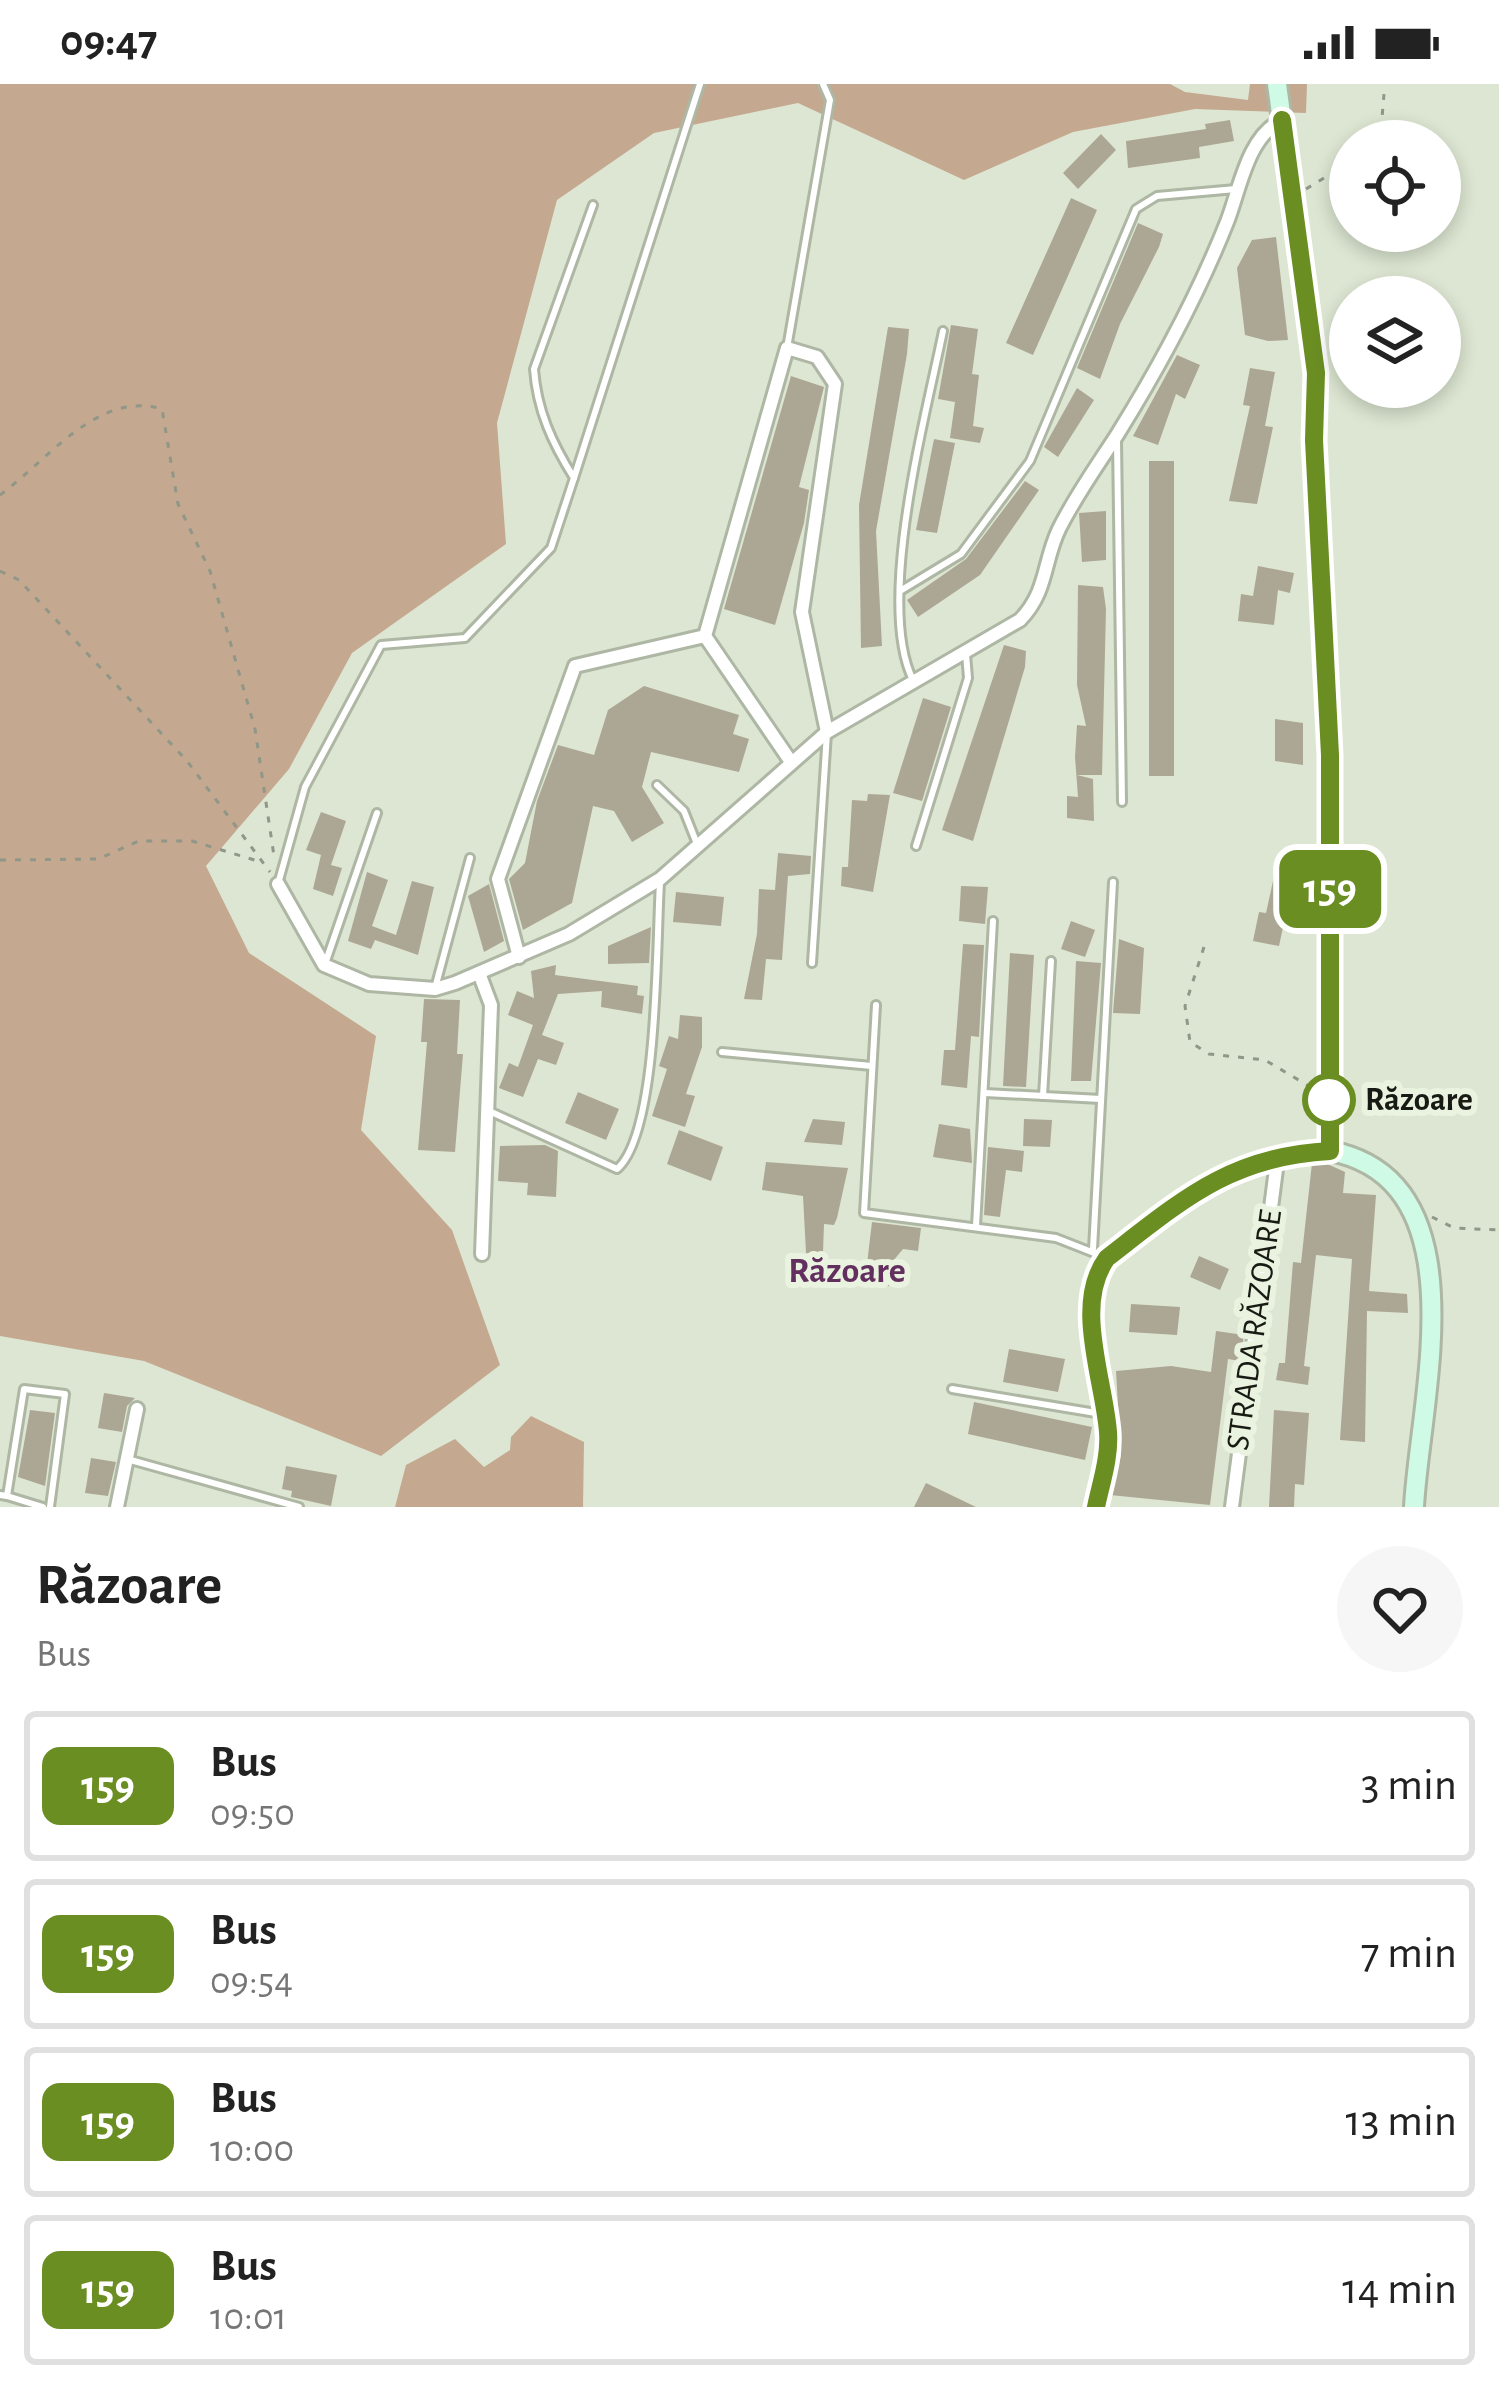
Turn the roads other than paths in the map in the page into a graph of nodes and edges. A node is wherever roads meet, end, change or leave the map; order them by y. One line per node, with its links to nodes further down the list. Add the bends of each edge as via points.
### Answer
1 (700, 84): 10 (lane)
2 (824, 84): 8 (lane, via 830,100)
3 (1277, 84): 4 (street)
4 (1282, 120): 5 (street, via 1258,142); 40 (street, via 1316,373 1330,755)
5 (1240, 188): 9 (street, via 1214,254); 11 (lane, via 1157,196 1136,209 1030,461 961,554)
6 (593, 205): 10 (lane, via 534,369 553,445)
7 (943, 332): 11 (lane, via 908,506)
8 (787, 348): 12 (street); 15 (street, via 817,357 835,385 802,612)
9 (1117, 435): 13 (street, via 1056,536 1032,607); 18 (lane)
10 (574, 478): 25 (lane, via 551,548 465,638 381,645 305,787)
11 (900, 591): 14 (lane)
12 (705, 636): 16 (street); 27 (street, via 575,666 498,879)
13 (966, 649): 14 (street); 21 (lane, via 968,678)
14 (913, 680): 15 (street)
15 (827, 733): 16 (street); 29 (lane)
16 (791, 762): 20 (street)
17 (657, 785): 20 (lane, via 684,811)
18 (1122, 802)
19 (377, 812): 30 (lane)
20 (697, 844): 23 (street)
21 (916, 846)
22 (470, 858): 32 (lane)
23 (660, 880): 27 (street); 39 (lane, via 645,1114 631,1156 617,1169)
24 (1113, 882): 38 (lane)
25 (278, 884): 30 (street)
26 (993, 921): 36 (lane)
27 (519, 957): 31 (street)
28 (1051, 961): 37 (lane)
29 (812, 963)
30 (324, 965): 32 (street, via 369,985)
31 (478, 973): 32 (street); 39 (street, via 491,1005)
32 (434, 989)
33 (876, 1005): 35 (lane)
34 (722, 1052): 35 (lane)
35 (872, 1066): 42 (lane, via 864,1213)
36 (983, 1093): 37 (lane); 42 (lane)
37 (1043, 1096): 38 (lane)
38 (1101, 1099): 43 (lane)
39 (488, 1112): 44 (street)
40 (1330, 1151): 41 (street, STRADA RĂZOARE); 56 (street, STRADA RĂZOARE, via 1379,1172 1408,1204 1428,1256 1433,1290)
41 (1278, 1154): 45 (street, STRADA RĂZOARE, via 1217,1177); 55 (street, STRADA RĂZOARE)
42 (976, 1226): 43 (lane)
43 (1093, 1249): 45 (lane)
44 (482, 1254)
45 (1107, 1258): 48 (street, via 1091,1299)
46 (952, 1389): 48 (lane)
47 (137, 1409): 49 (street)
48 (1106, 1414): 54 (street)
49 (127, 1459): 52 (street); 53 (lane)
50 (3, 1495): 51 (lane); 51 (lane, via 24,1388 65,1394)
51 (46, 1507)
52 (118, 1507)
53 (299, 1507)
54 (1096, 1507)
55 (1232, 1507)
56 (1414, 1507)

